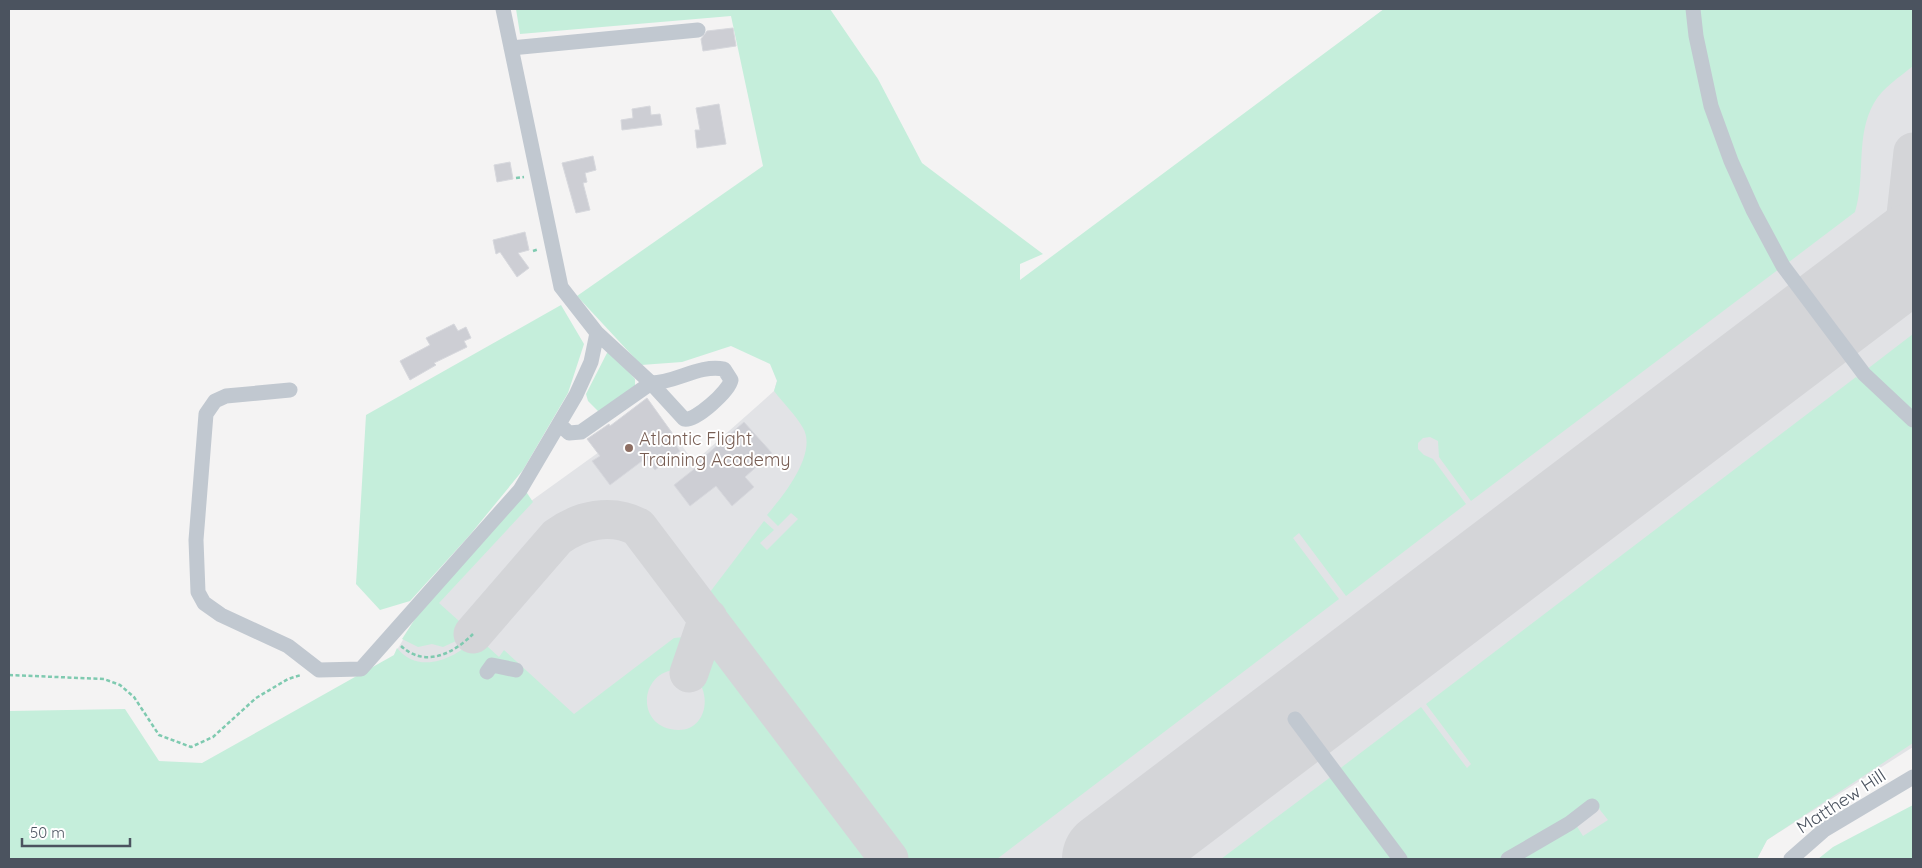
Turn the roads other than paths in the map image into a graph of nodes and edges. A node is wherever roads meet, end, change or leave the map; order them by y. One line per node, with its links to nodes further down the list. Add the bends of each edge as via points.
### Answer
1 (503, 9): 4 (street)
2 (1693, 9): 8 (street, via 1712,106 1730,161 1757,218 1783,266 1864,374)
3 (698, 30): 4 (street)
4 (511, 48): 5 (street, via 561,287)
5 (597, 333): 6 (street); 9 (street, via 591,362)
6 (651, 383): 6 (street, via 688,420 728,388 731,380 724,369 717,367 663,383); 9 (street, via 581,432 569,433)
7 (290, 390): 9 (street, via 226,396 215,402 206,414 196,540 198,592 204,603 221,615 288,646 319,670 360,669 520,490)
8 (1913, 420)
9 (559, 424)
10 (515, 671): 11 (street, via 492,665)
11 (487, 672)
12 (1295, 719): 15 (street)
13 (1913, 777): 17 (street, Matthew Hill, via 1824,830)
14 (1592, 806): 16 (street, via 1570,823)
15 (1400, 859)
16 (1508, 859)
17 (1791, 859)

